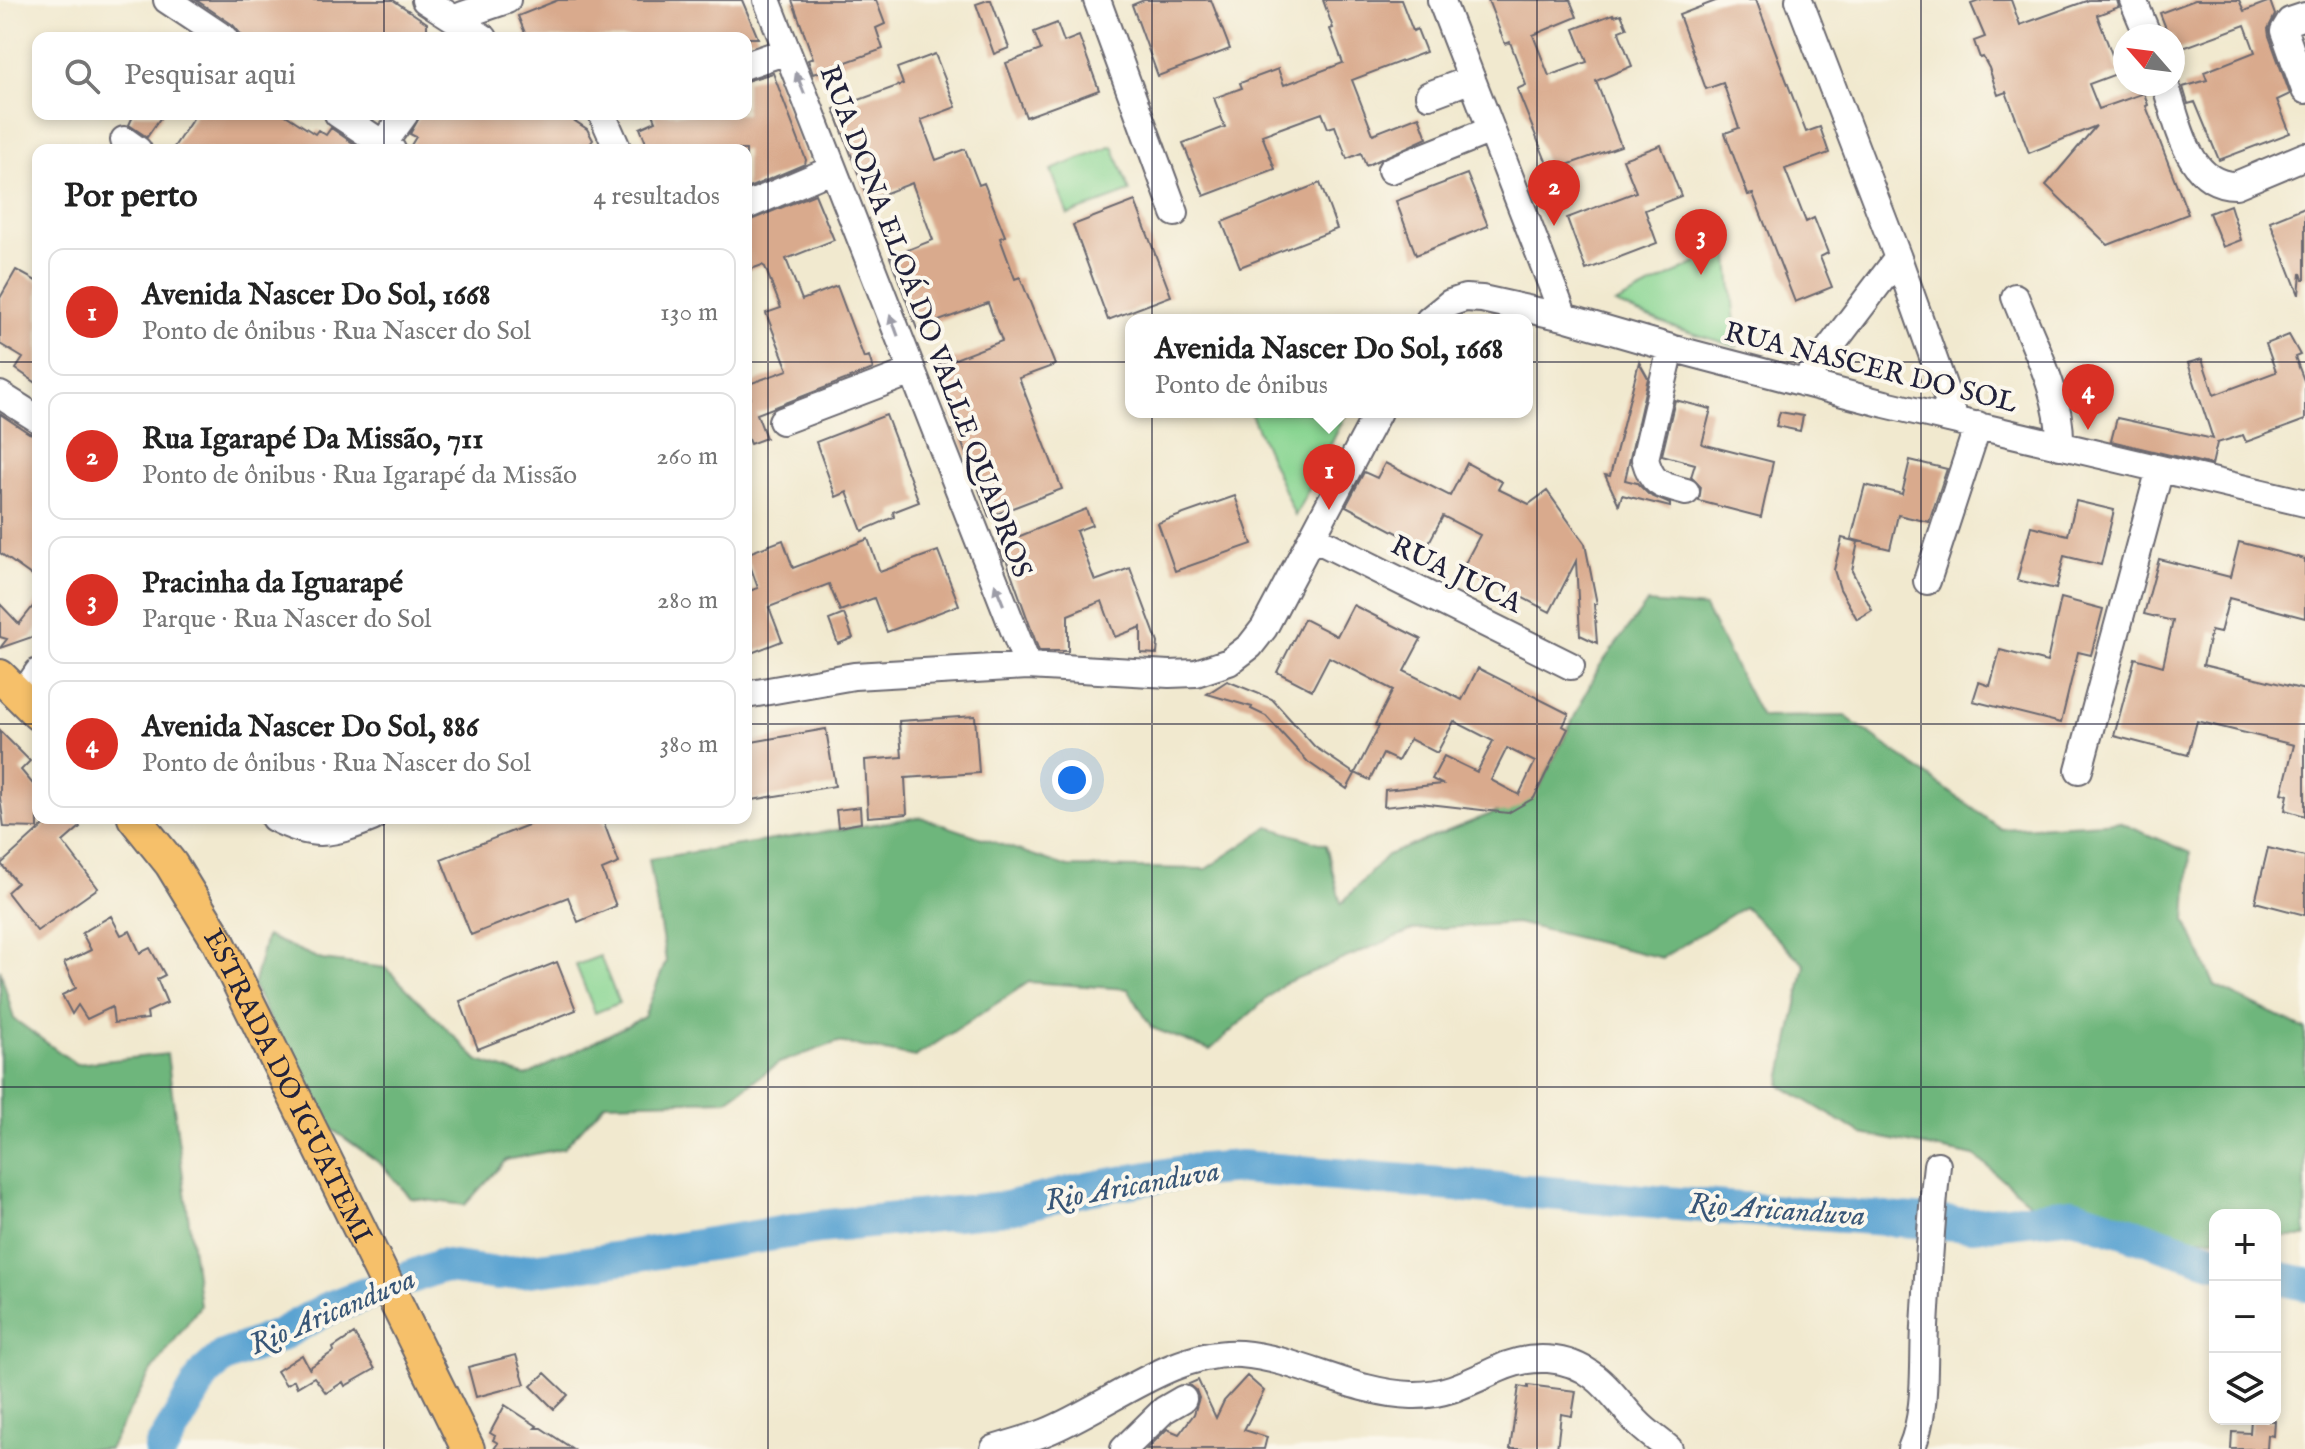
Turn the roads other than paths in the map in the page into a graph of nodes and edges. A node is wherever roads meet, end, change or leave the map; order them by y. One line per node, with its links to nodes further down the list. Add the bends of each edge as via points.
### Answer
1 (167, 0): 12 (street)
2 (425, 0): 10 (street)
3 (507, 0): 10 (street)
4 (767, 0): 13 (street, RUA DONA ELOÁ DO VALLE QUADROS)
5 (1097, 0): 30 (street)
6 (1441, 0): 15 (street)
7 (1799, 0): 31 (street)
8 (2133, 0): 11 (street)
9 (2305, 16): 16 (street, via 2290,21 2284,31)
10 (466, 24)
11 (2143, 24)
12 (215, 32)
13 (787, 51): 14 (street); 27 (street, RUA DONA ELOÁ DO VALLE QUADROS, one-way to 13)
14 (752, 63)
15 (1472, 79): 17 (street); 22 (street)
16 (2305, 90)
17 (1429, 95)
18 (2169, 96): 26 (street, via 2193,160 2211,181 2236,185)
19 (346, 120): 23 (street)
20 (401, 120): 24 (street)
21 (606, 120): 25 (street)
22 (1491, 130): 28 (street); 34 (street)
23 (379, 144)
24 (387, 144)
25 (616, 144)
26 (2305, 156)
27 (833, 169): 29 (street); 36 (street, RUA DONA ELOÁ DO VALLE QUADROS, one-way to 27)
28 (1391, 170)
29 (752, 203)
30 (1175, 213)
31 (1898, 258): 37 (street); 42 (street)
32 (2015, 297): 43 (street, via 2056,404)
33 (1435, 314): 34 (street, RUA NASCER DO SOL, via 1465,298)
34 (1564, 317): 35 (street, RUA NASCER DO SOL)
35 (1671, 348): 37 (street, RUA NASCER DO SOL); 45 (street, via 1645,459 1650,476)
36 (911, 372): 41 (street); 49 (street, RUA DONA ELOÁ DO VALLE QUADROS, one-way to 36)
37 (1803, 383): 42 (street, RUA NASCER DO SOL)
38 (0, 395): 39 (street)
39 (32, 415)
40 (1375, 418): 47 (street)
41 (782, 421)
42 (1967, 422): 43 (street, RUA NASCER DO SOL); 48 (street)
43 (2060, 446): 44 (street, RUA NASCER DO SOL)
44 (2160, 469): 46 (street, RUA NASCER DO SOL); 52 (street)
45 (1686, 492)
46 (2305, 503)
47 (1314, 538): 49 (street, via 1264,628 1229,662 1196,673 1169,674); 50 (street, RUA JUCA)
48 (1927, 581)
49 (1028, 666): 51 (street, via 854,676)
50 (1571, 666)
51 (752, 694)
52 (2079, 770)
53 (139, 824): 59 (main road, ESTRADA DO IGUATEMI, via 171,864 218,941)
54 (285, 824): 55 (street, via 315,834)
55 (357, 824)
56 (1937, 1165): 63 (street, via 1921,1406)
57 (1183, 1399): 61 (street)
58 (1050, 1440): 60 (street); 62 (street, via 1161,1374 1216,1354 1271,1358 1350,1384 1415,1395 1458,1388 1507,1365 1544,1358 1569,1362 1596,1377)
59 (468, 1449)
60 (994, 1449)
61 (1124, 1449)
62 (1669, 1449)
63 (1911, 1449)

